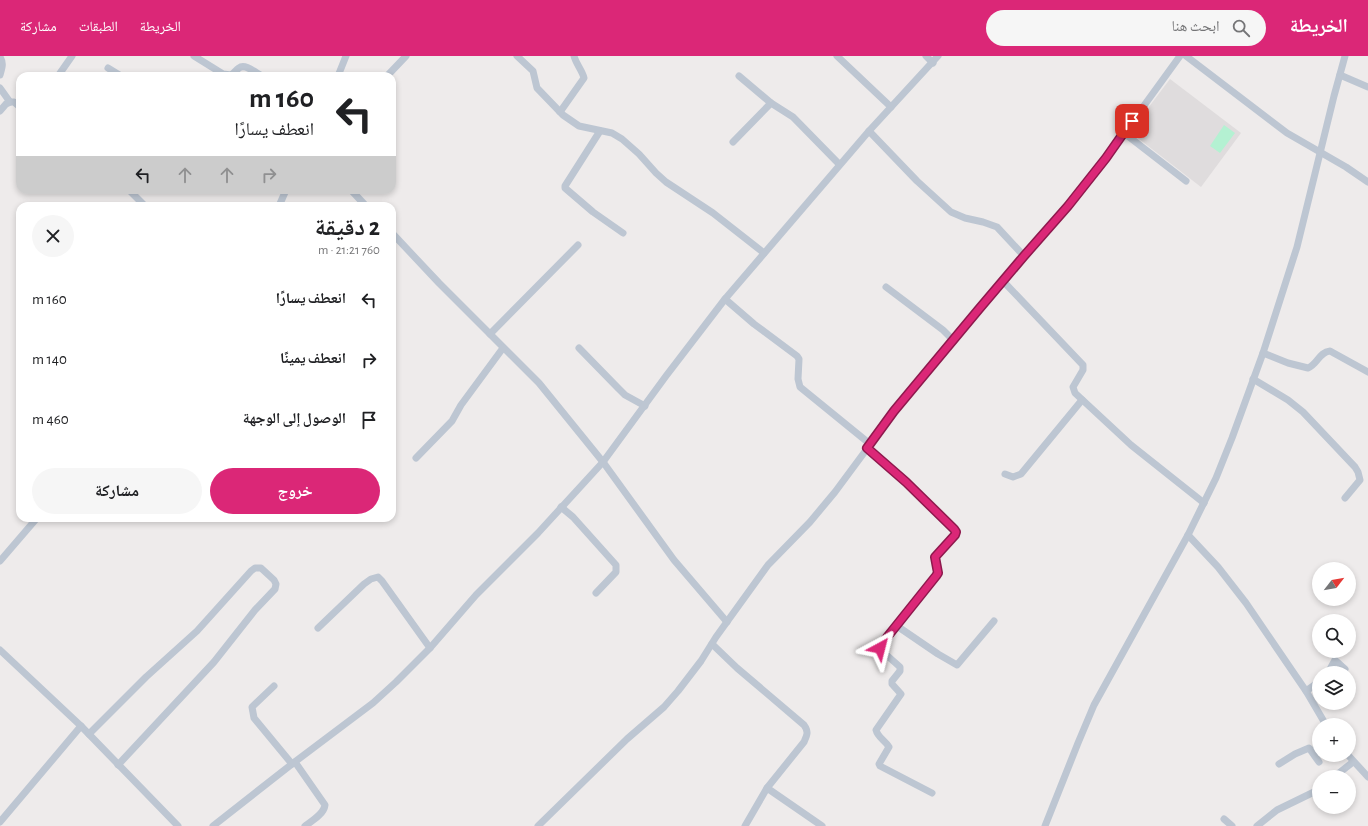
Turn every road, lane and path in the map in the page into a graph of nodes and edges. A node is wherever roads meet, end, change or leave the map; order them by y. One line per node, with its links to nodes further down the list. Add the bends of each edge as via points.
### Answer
1 (72, 56): 16 (street)
2 (194, 56): 18 (street)
3 (346, 56): 21 (street)
4 (406, 56): 22 (street)
5 (518, 56): 33 (street, via 532,68 537,88)
6 (574, 56): 33 (street, via 584,78)
7 (837, 56): 31 (street)
8 (926, 56): 14 (street)
9 (938, 56): 14 (street)
10 (1180, 56): 36 (street)
11 (1186, 56): 38 (street, via 1287,133)
12 (1345, 56): 24 (street)
13 (0, 57): 23 (street, via 3,67)
14 (932, 63): 31 (street)
15 (108, 68): 17 (street)
16 (61, 72)
17 (114, 72)
18 (220, 72)
19 (235, 72): 20 (street, via 242,66)
20 (255, 72)
21 (340, 72)
22 (391, 72)
23 (0, 75)
24 (1340, 75): 26 (street); 38 (street)
25 (739, 76): 29 (street)
26 (1368, 87)
27 (0, 88): 28 (street)
28 (10, 102): 30 (street); 32 (street)
29 (771, 103): 37 (street); 39 (street, via 793,117)
30 (16, 104)
31 (891, 107): 35 (street)
32 (0, 111)
33 (560, 112): 34 (street, via 579,126)
34 (600, 131): 46 (street, via 565,188); 49 (street, via 612,133 622,139 666,182 714,213)
35 (869, 131): 39 (street); 50 (street, via 951,212 997,227)
36 (1124, 133): 40 (street); 50 (street, via 1068,206)
37 (733, 142)
38 (1322, 152): 41 (street); 58 (street, via 1297,248)
39 (839, 164): 49 (street)
40 (1186, 181)
41 (1368, 182)
42 (133, 194): 44 (street)
43 (355, 194): 45 (street)
44 (141, 202)
45 (362, 202)
46 (623, 233)
47 (396, 237): 54 (street)
48 (578, 245): 54 (street)
49 (764, 253): 53 (street)
50 (1024, 256): 51 (street)
51 (1003, 281): 55 (street); 61 (street, via 1080,360 1083,370 1073,390)
52 (886, 287): 55 (street)
53 (725, 299): 62 (street); 63 (street, via 797,356 800,387)
54 (490, 334): 56 (street)
55 (954, 341): 63 (street, via 894,411)
56 (503, 348): 64 (street, via 461,404 452,422); 65 (street, via 539,383)
57 (579, 348): 62 (street, via 617,388)
58 (1263, 353): 59 (street, via 1308,368 1321,354 1330,351); 60 (street)
59 (1368, 372)
60 (1253, 379): 67 (street, via 1303,412 1355,467 1360,480); 68 (street, via 1227,451)
61 (1082, 400): 66 (street, via 1022,474 1013,477); 68 (street, via 1131,445)
62 (645, 406): 65 (street)
63 (868, 446): 75 (street, via 810,522 768,565); 76 (street, via 955,531 955,535 935,557 938,573)
64 (416, 458)
65 (603, 462): 69 (street); 75 (street, via 674,560)
66 (1005, 474)
67 (1345, 498)
68 (1204, 503): 71 (street)
69 (561, 507): 73 (street, via 616,565 616,572); 79 (street, via 476,595)
70 (34, 522): 72 (street)
71 (1188, 535): 85 (street, via 1218,567 1246,603); 107 (street, via 1094,706)
72 (0, 561)
73 (596, 593)
74 (994, 621): 76 (street, via 957,665)
75 (727, 622): 78 (street)
76 (897, 626): 98 (street, via 880,646 882,651 900,666 900,671 892,684 901,694 876,730 878,736 888,745 879,764 882,768)
77 (318, 628): 79 (street, via 364,584 378,577)
78 (712, 644): 96 (street, via 807,730 804,742); 104 (street, via 664,707 627,739)
79 (430, 648): 91 (street, via 373,702)
80 (0, 650): 87 (street)
81 (1332, 666): 82 (street, via 1335,660)
82 (1342, 666)
83 (274, 686): 91 (street, via 256,702 252,711 254,718)
84 (1312, 687): 85 (street)
85 (1306, 691): 86 (street)
86 (1322, 718)
87 (81, 726): 88 (street); 100 (street)
88 (89, 734): 93 (street); 93 (street, via 197,631 251,571 261,568 274,580 275,589 214,662)
89 (1312, 752): 92 (street, via 1309,748)
90 (1354, 762): 94 (street); 95 (street)
91 (293, 763): 102 (street); 103 (street, via 325,805 324,809)
92 (1279, 764)
93 (118, 765): 101 (street)
94 (1343, 770)
95 (1368, 778)
96 (767, 788): 105 (street); 106 (street)
97 (1312, 792): 109 (street, via 1277,810)
98 (932, 793)
99 (1224, 820): 108 (street)
100 (0, 822)
101 (178, 826)
102 (214, 826)
103 (305, 826)
104 (538, 826)
105 (745, 826)
106 (822, 826)
107 (1045, 826)
108 (1232, 826)
109 (1257, 826)

